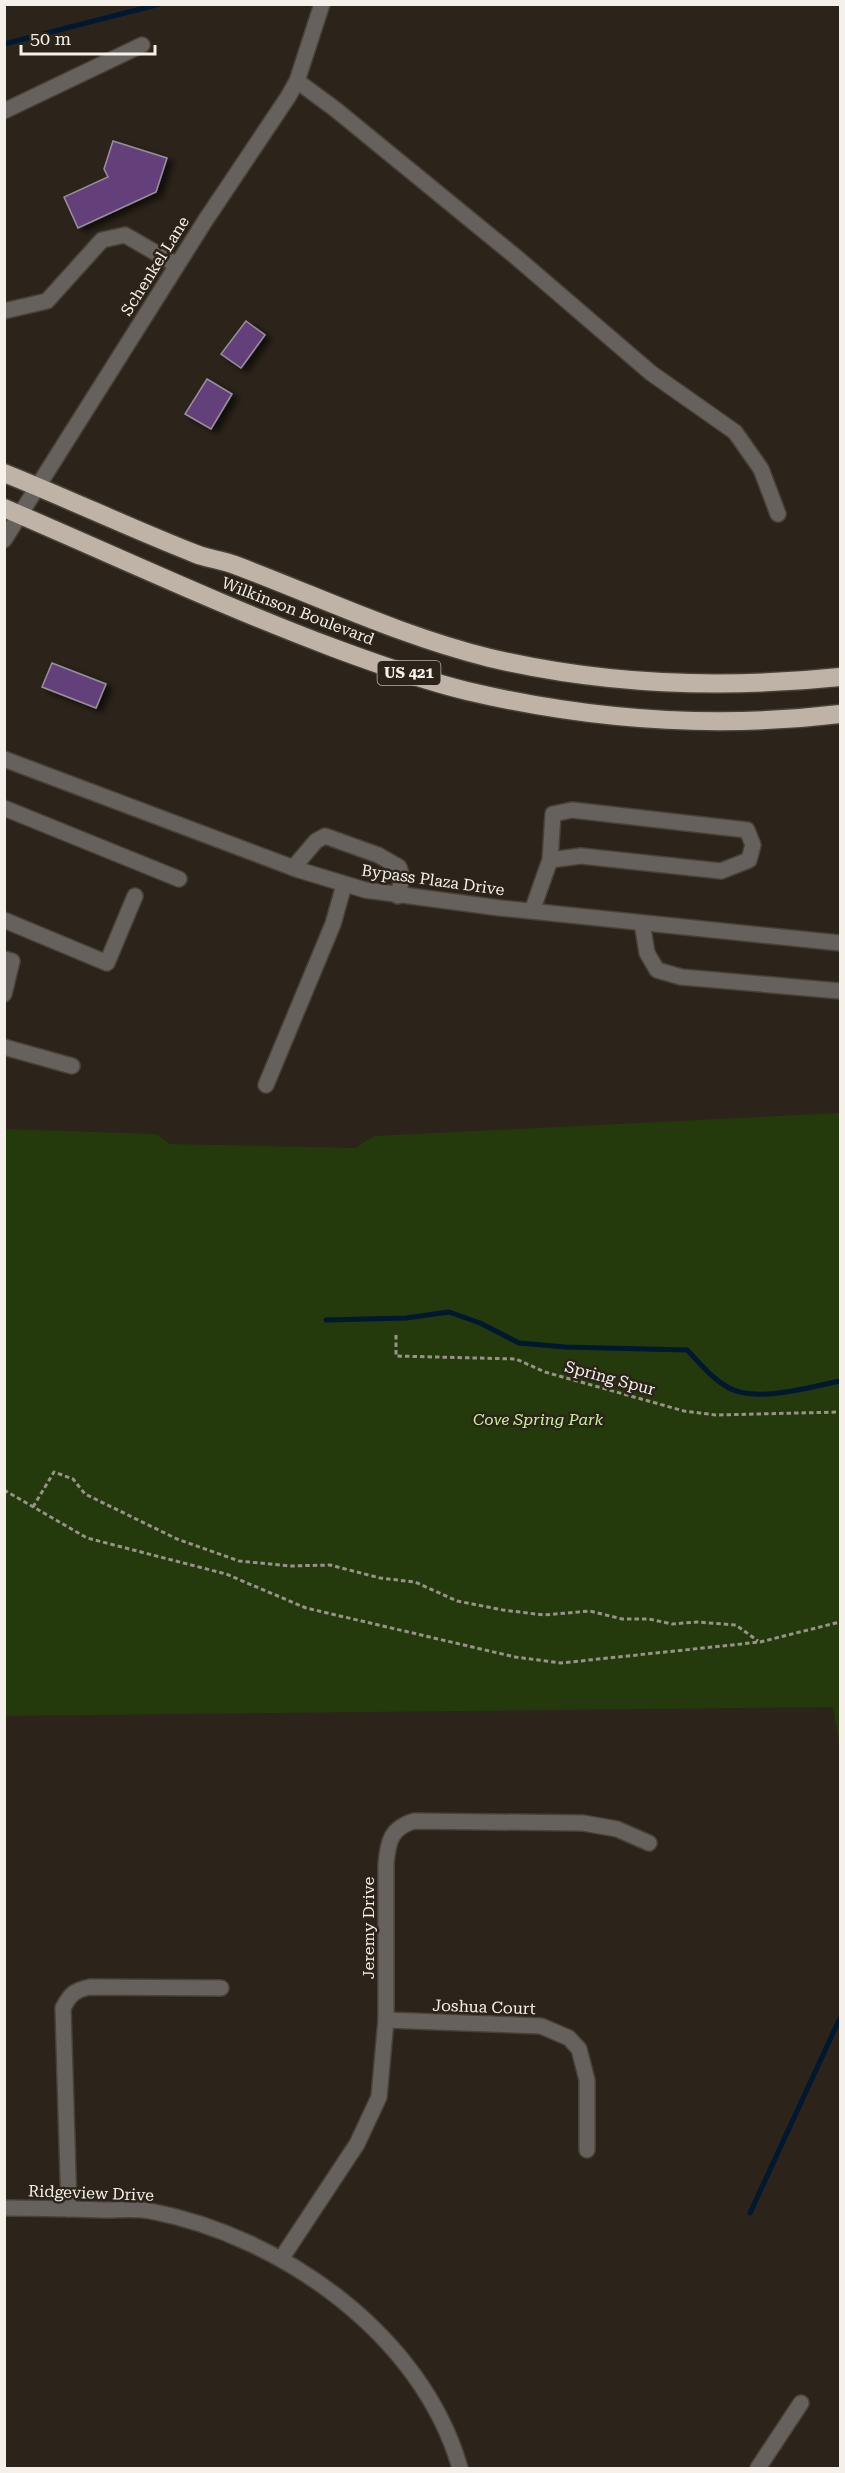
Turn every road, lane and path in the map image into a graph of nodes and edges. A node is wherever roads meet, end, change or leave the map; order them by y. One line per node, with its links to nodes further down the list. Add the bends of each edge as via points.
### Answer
1 (322, 4): 3 (street, Schenkel Lane)
2 (142, 45): 4 (street)
3 (297, 81): 5 (street, Schenkel Lane); 10 (street, via 516,257 651,373 735,432 761,469)
4 (4, 111)
5 (177, 265): 6 (street, via 125,235 102,240 47,301); 8 (street, Schenkel Lane)
6 (4, 311)
7 (4, 472): 8 (highway, Wilkinson Boulevard / US 421)
8 (37, 486): 9 (street, Schenkel Lane); 12 (highway, Wilkinson Boulevard / US 421, via 198,555 234,565 352,614 491,658 643,681 748,684)
9 (13, 511): 11 (street, Schenkel Lane); 13 (highway, Wilkinson Boulevard / US 421, via 263,621 465,691 573,712 640,718 744,721)
10 (778, 514)
11 (4, 540)
12 (840, 677)
13 (840, 714)
14 (4, 759): 17 (street, Bypass Plaza Drive)
15 (4, 808): 18 (street)
16 (550, 860): 16 (street, via 581,856 721,871 749,860 753,845 747,830 572,810 553,814); 22 (street)
17 (293, 868): 19 (street, Bypass Plaza Drive); 21 (street, via 325,836 399,867 402,877)
18 (179, 879)
19 (344, 885): 21 (street, Bypass Plaza Drive); 31 (street, via 333,924)
20 (135, 896): 23 (street, via 107,963)
21 (398, 896): 22 (street, Bypass Plaza Drive)
22 (532, 911): 24 (street, Bypass Plaza Drive)
23 (4, 920)
24 (642, 922): 25 (street, Bypass Plaza Drive); 27 (street, via 647,953 657,970 681,977)
25 (840, 943)
26 (4, 959): 28 (street, via 12,962)
27 (840, 992)
28 (4, 994)
29 (4, 1047): 30 (street)
30 (72, 1066)
31 (266, 1086)
32 (396, 1335): 33 (path, Spring Spur, via 396,1356 516,1359 545,1372 684,1411 716,1415)
33 (840, 1412)
34 (4, 1490): 35 (path)
35 (33, 1507): 37 (path, via 87,1538 226,1574 306,1608 515,1657 561,1663); 37 (path, via 54,1472 73,1479 85,1494 177,1539 239,1561 330,1565 380,1578 416,1582 457,1601 503,1610 544,1615 590,1611 672,1624 736,1625)
36 (840, 1622): 37 (path)
37 (760, 1642)
38 (649, 1843): 40 (street, Jeremy Drive, via 617,1829 584,1823 414,1821 400,1827 388,1842 386,1864)
39 (221, 1988): 43 (street, via 90,1986 69,1996 63,2008)
40 (386, 2020): 41 (street, Joshua Court, via 541,2026 569,2038 579,2049 585,2072); 44 (street, Jeremy Drive, via 376,2109)
41 (587, 2150)
42 (4, 2208): 43 (street, Ridgeview Drive)
43 (69, 2209): 44 (street, Ridgeview Drive, via 148,2210 220,2229)
44 (281, 2259): 46 (street, Ridgeview Drive, via 340,2298 402,2361 431,2404)
45 (801, 2403): 47 (street)
46 (460, 2469)
47 (758, 2469)

